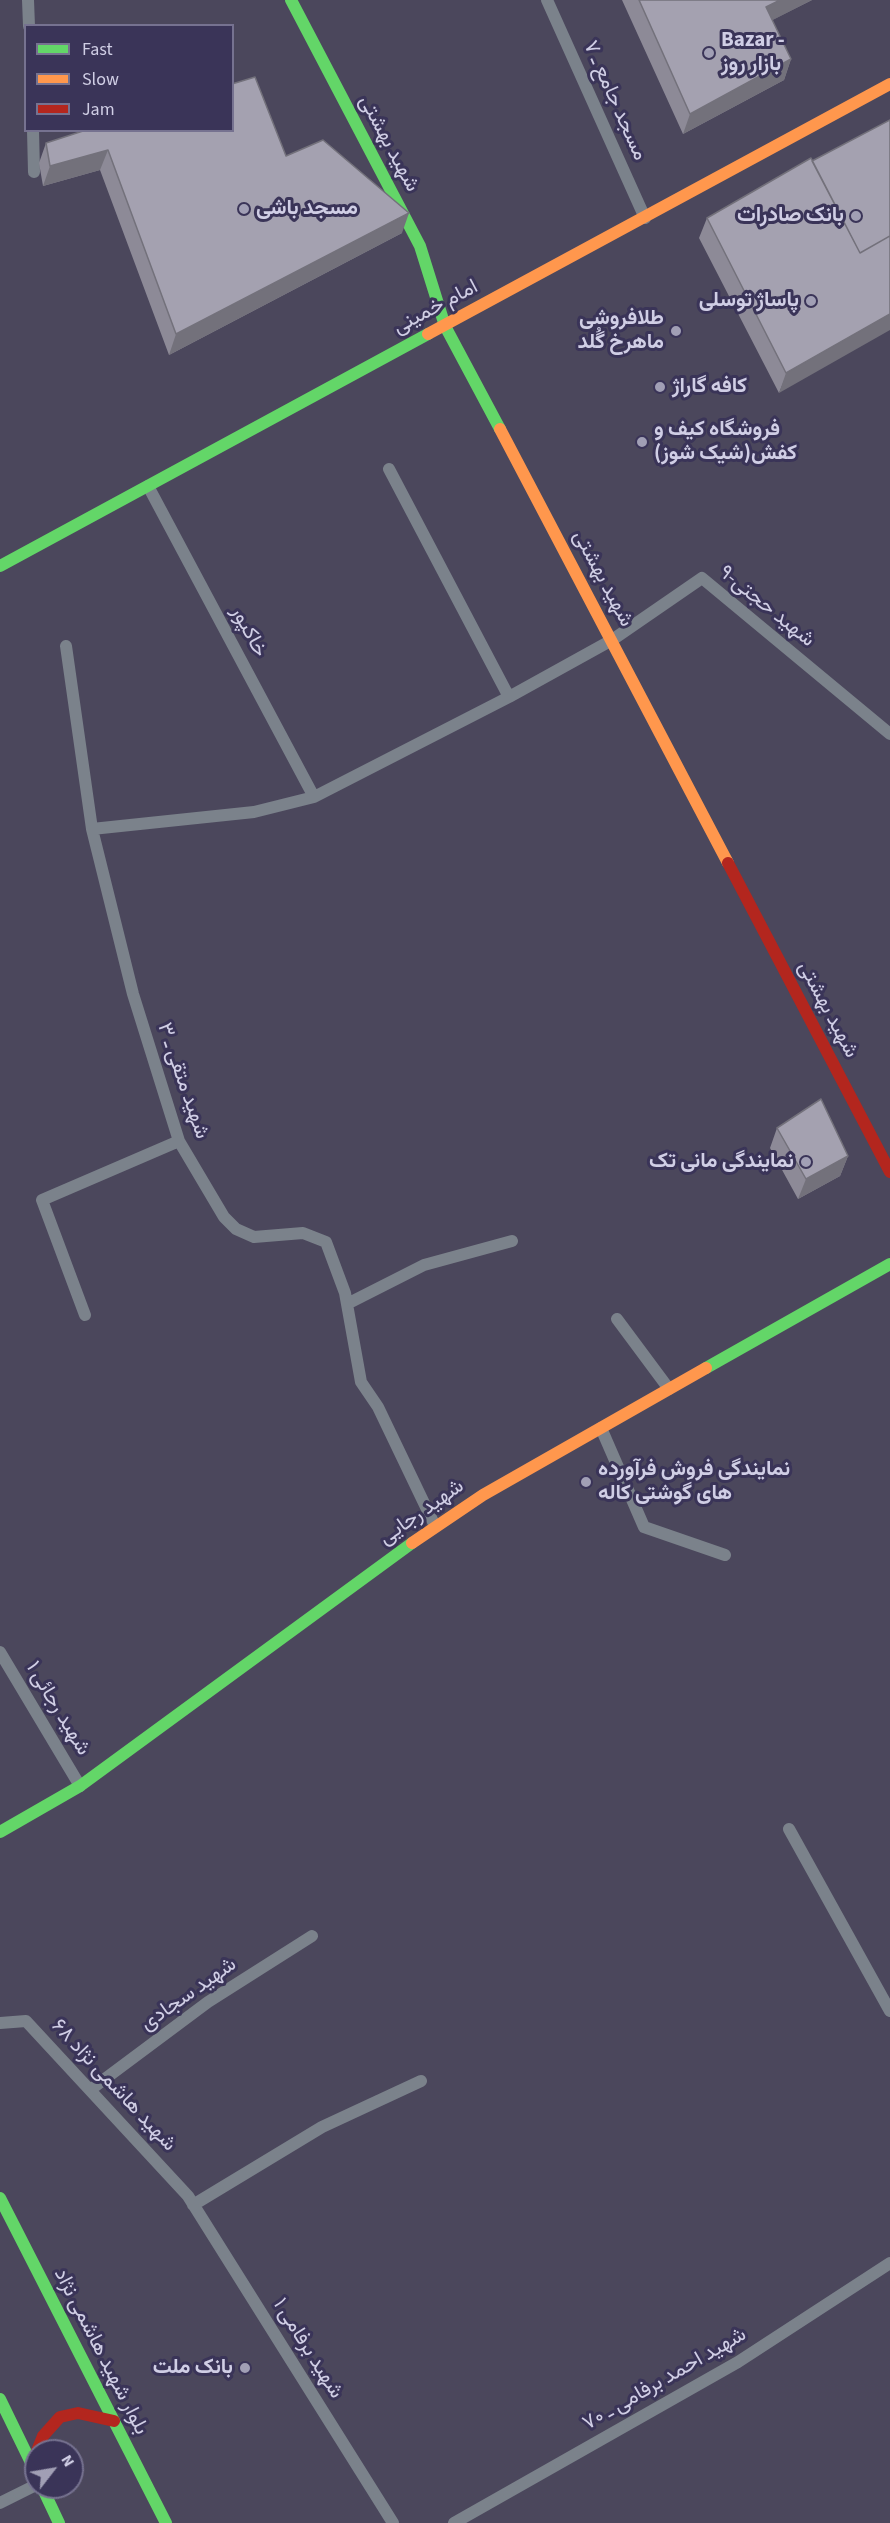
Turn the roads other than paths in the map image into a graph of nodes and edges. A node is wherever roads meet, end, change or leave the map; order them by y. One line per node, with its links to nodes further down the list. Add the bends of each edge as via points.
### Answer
1 (28, 0): 4 (street)
2 (291, 0): 9 (street, شهید بهشتی, via 420,246)
3 (547, 0): 8 (street, مسجد جامع ـ ۷)
4 (29, 24)
5 (890, 84): 8 (street, امام خمینی)
6 (33, 132): 7 (street)
7 (34, 172)
8 (645, 218): 9 (street, امام خمینی)
9 (445, 326): 11 (street, امام خمینی); 13 (street, شهید بهشتی)
10 (389, 469): 15 (street)
11 (148, 486): 12 (street, امام خمینی); 17 (street, خاکپور)
12 (0, 566)
13 (612, 640): 15 (street); 16 (street, شهید حجتی-۹, via 702,579); 20 (street, شهید بهشتی)
14 (66, 646): 18 (street, شهید متقی ـ ۳)
15 (509, 697): 17 (street)
16 (890, 734)
17 (314, 797): 18 (street, via 254,812)
18 (92, 829): 19 (street, شهید متقی ـ ۳, via 133,994)
19 (179, 1141): 23 (street, شهید متقی ـ ۳, via 224,1217 236,1229 254,1237 303,1233 326,1242); 24 (street, via 42,1200)
20 (890, 1172)
21 (512, 1241): 23 (street, via 424,1265)
22 (890, 1264): 26 (street, شهید رجایی)
23 (347, 1304): 28 (street, شهید متقی ـ ۳, via 361,1383 378,1407)
24 (85, 1315)
25 (617, 1319): 26 (street)
26 (669, 1389): 27 (street, شهید رجایی)
27 (601, 1428): 28 (street, شهید رجایی); 29 (street, via 644,1527)
28 (435, 1526): 31 (street, شهید رجایی)
29 (725, 1555)
30 (0, 1652): 31 (street, شهید رجائی ۱)
31 (80, 1786): 33 (street, شهید رجایی)
32 (789, 1829): 35 (street)
33 (0, 1832)
34 (312, 1936): 38 (street, شهید سجادی, via 208,2002)
35 (890, 2012)
36 (0, 2023): 38 (street, شهید هاشمی نژاد ۶۸, via 26,2022)
37 (421, 2081): 40 (street, via 322,2127)
38 (90, 2090): 40 (street, شهید هاشمی نژاد ۶۸)
39 (0, 2199): 43 (street, بلوار شهید هاشمی نژاد)
40 (190, 2200): 52 (street, شهید برفامی ۱)
41 (890, 2263): 53 (street, شهید احمد برفامی ـ ۷۰, via 738,2362)
42 (0, 2399): 44 (street)
43 (114, 2421): 45 (street, via 78,2413 60,2417); 51 (street, بلوار شهید هاشمی نژاد)
44 (5, 2422): 46 (street)
45 (42, 2439)
46 (24, 2446)
47 (24, 2492): 49 (street)
48 (48, 2499): 50 (street)
49 (0, 2503)
50 (59, 2523)
51 (166, 2523)
52 (393, 2523)
53 (454, 2523)

